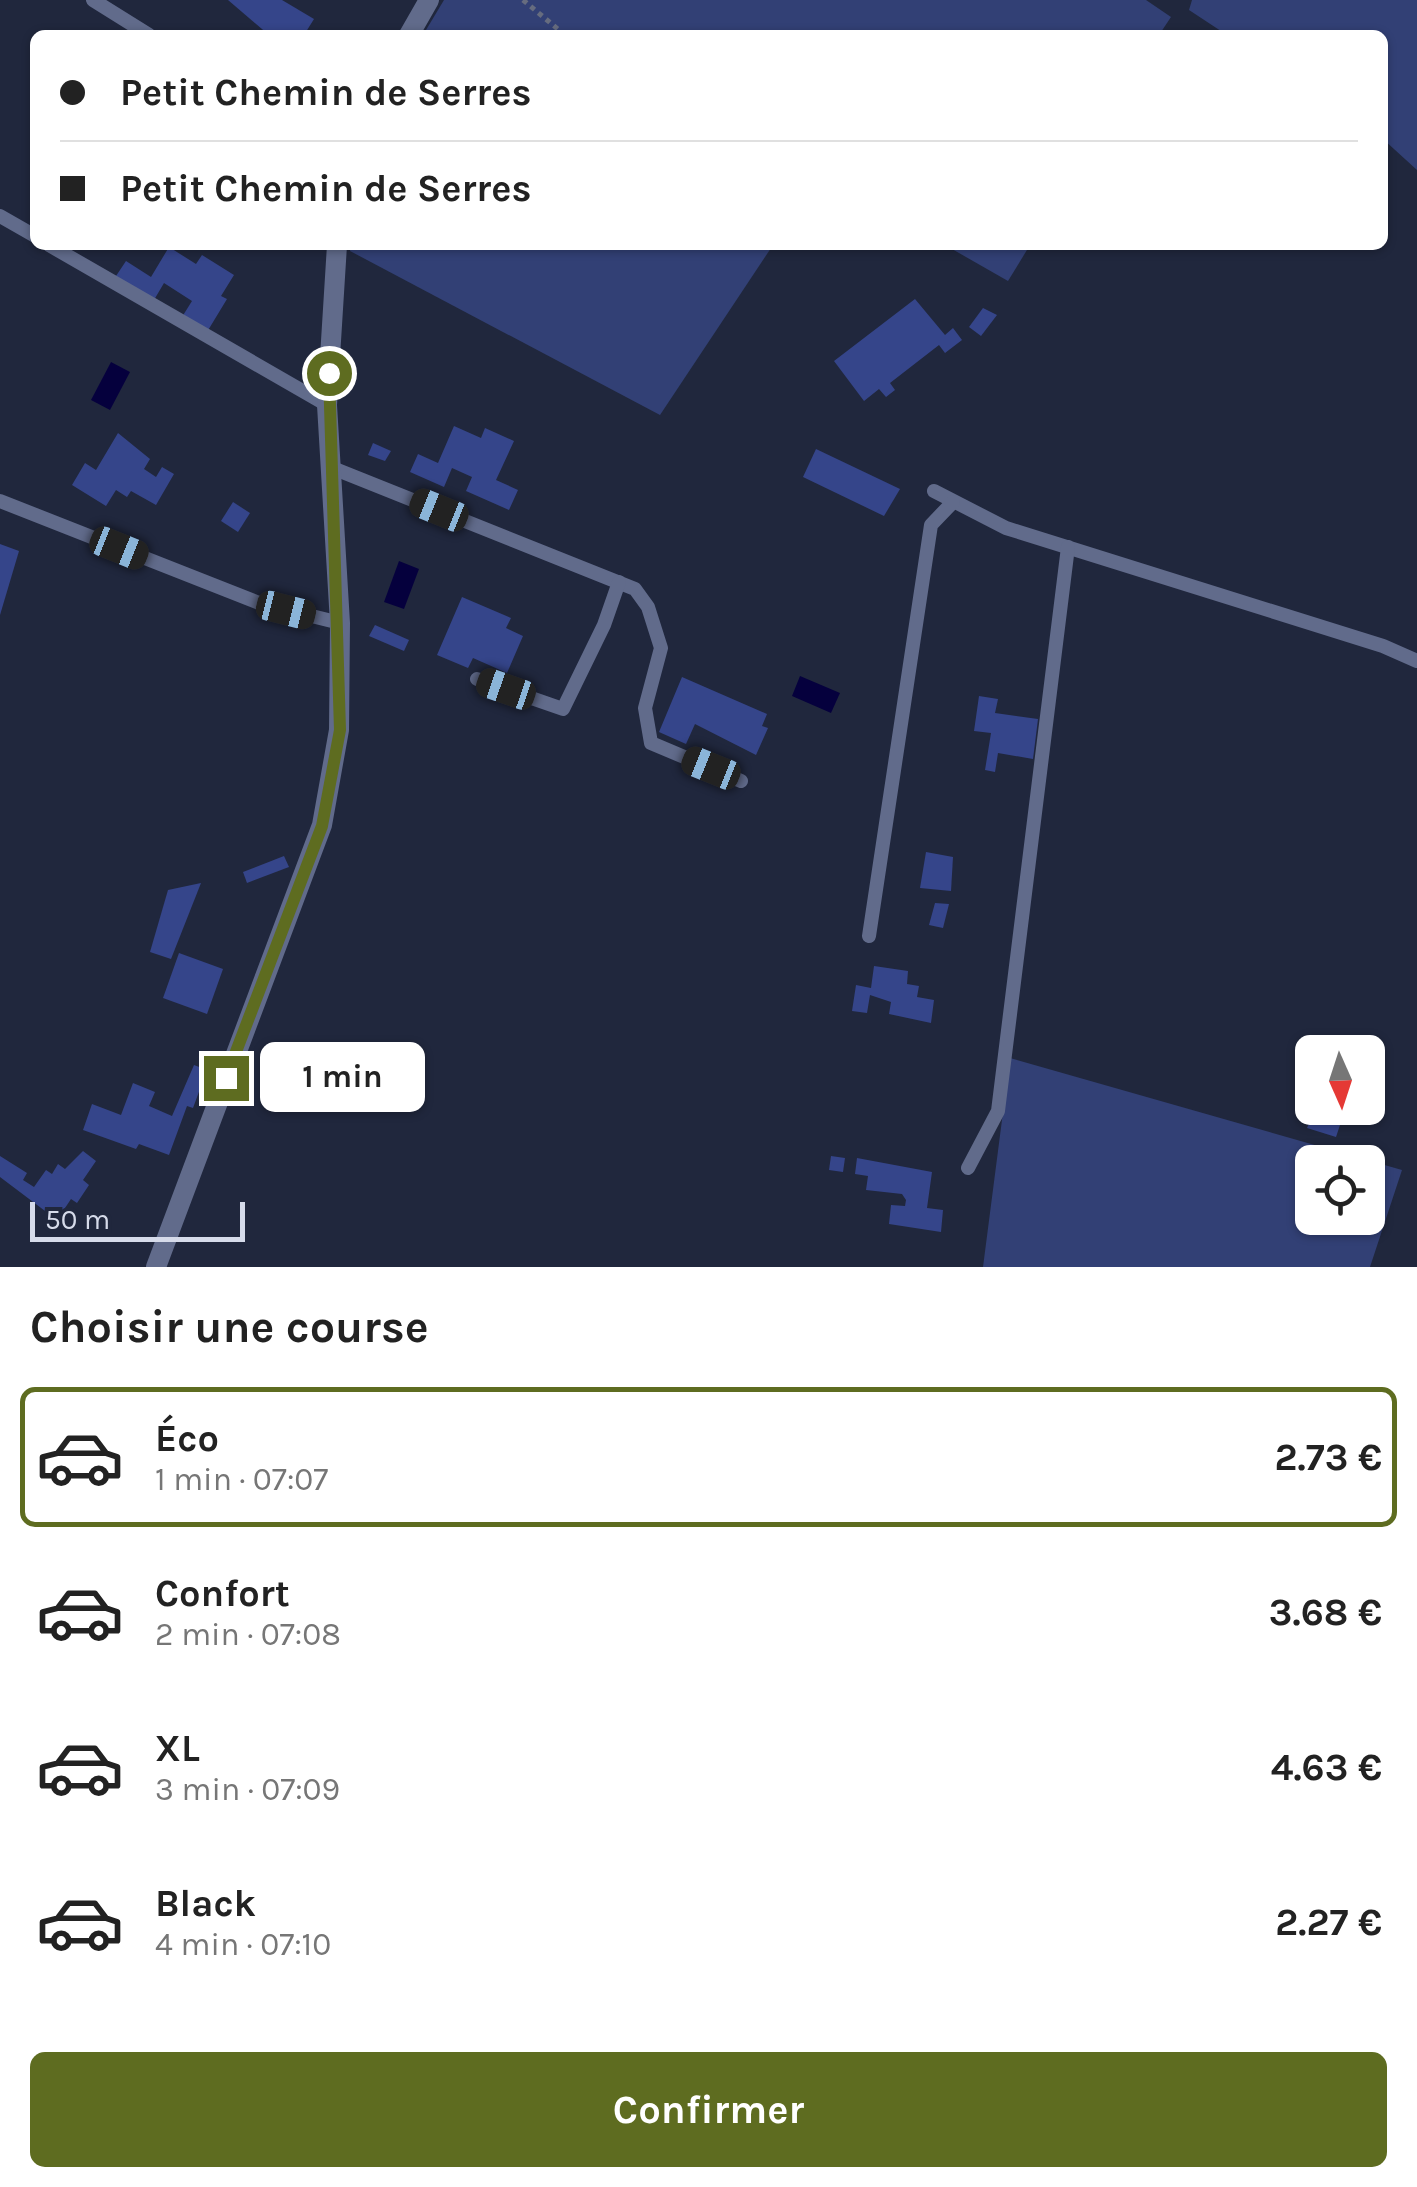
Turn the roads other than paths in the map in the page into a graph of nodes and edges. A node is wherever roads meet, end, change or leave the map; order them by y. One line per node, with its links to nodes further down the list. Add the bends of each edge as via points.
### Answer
1 (93, 0): 3 (lane)
2 (429, 0): 4 (street)
3 (141, 30)
4 (412, 30)
5 (0, 216): 6 (lane)
6 (30, 233)
7 (59, 250): 9 (lane)
8 (337, 250): 9 (street)
9 (326, 405): 10 (street)
10 (330, 466): 15 (lane); 16 (street)
11 (934, 491): 13 (lane)
12 (0, 501): 16 (lane, via 259,604)
13 (953, 502): 14 (lane); 20 (lane, via 931,525)
14 (1068, 547): 17 (lane); 21 (lane, via 998,1111)
15 (620, 582): 18 (lane, via 563,709); 19 (lane, via 642,598 662,648 645,708 651,743)
16 (340, 623): 22 (street, via 340,730 322,826)
17 (1417, 661)
18 (477, 679)
19 (741, 780)
20 (869, 936)
21 (968, 1168)
22 (156, 1267)

